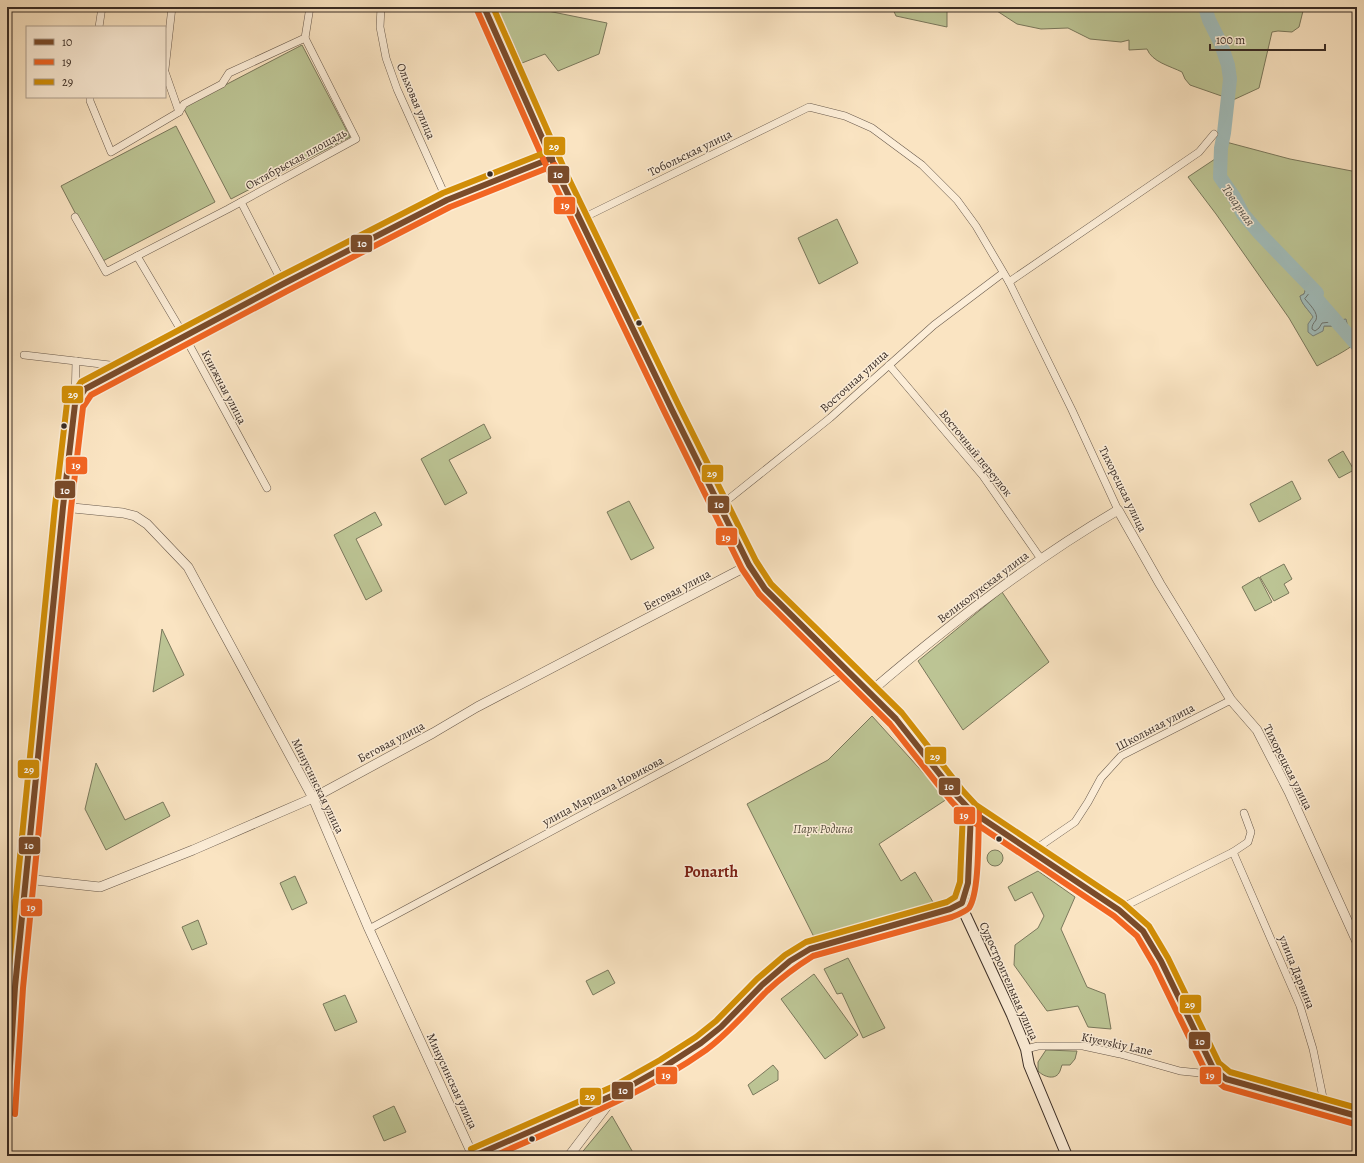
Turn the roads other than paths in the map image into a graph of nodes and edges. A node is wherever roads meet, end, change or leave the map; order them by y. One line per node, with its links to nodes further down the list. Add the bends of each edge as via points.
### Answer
1 (102, 7): 6 (street)
2 (172, 7): 8 (street)
3 (310, 7): 7 (street)
4 (381, 7): 15 (street, Ольховая улица, via 380,27 386,58 397,89)
5 (484, 7): 14 (main road)
6 (100, 26)
7 (305, 38): 12 (street, via 229,73 222,84 184,104); 16 (street, Октябрьская площадь, via 356,139)
8 (166, 62)
9 (166, 74): 12 (street)
10 (90, 98): 12 (street, via 111,152)
11 (809, 107): 18 (street, Тобольская улица); 20 (street, Тихорецкая улица, via 845,116 872,128 922,165 958,200)
12 (179, 112)
13 (1214, 134): 21 (street, via 1198,152)
14 (552, 158): 15 (street); 18 (main road)
15 (447, 200): 22 (street)
16 (240, 202): 19 (street, Октябрьская площадь); 22 (street)
17 (75, 217): 19 (street, Октябрьская площадь, via 106,272)
18 (581, 219): 30 (main road)
19 (137, 256): 23 (street, Книжная улица)
20 (1003, 273): 21 (street, Тихорецкая улица); 26 (street, Восточная улица, via 934,325)
21 (1009, 282): 32 (street, Тихорецкая улица)
22 (283, 284): 23 (street)
23 (185, 337): 27 (street); 29 (street, Книжная улица)
24 (24, 354): 25 (street)
25 (76, 361): 27 (street); 28 (street)
26 (889, 365): 30 (street, Восточная улица, via 830,418); 33 (street, Восточный переулок, via 982,476)
27 (127, 367): 28 (street, via 85,389)
28 (75, 404): 31 (street)
29 (266, 488)
30 (720, 506): 34 (main road)
31 (63, 507): 38 (street, Минусинская улица, via 135,516 147,524 184,562); 43 (street)
32 (1118, 510): 33 (street, Великолукская улица); 37 (street, Тихорецкая улица)
33 (1041, 559): 36 (street, Великолукская улица, via 945,630)
34 (749, 565): 35 (main road, via 765,589); 38 (street, Беговая улица, via 477,707)
35 (848, 672): 36 (main road); 46 (street, улица Маршала Новикова)
36 (869, 693): 39 (main road, via 896,719)
37 (1231, 700): 42 (street, Школьная улица, via 1121,756 1101,778 1075,822 1040,846); 47 (street, Тихорецкая улица, via 1257,730 1276,766)
38 (313, 798): 43 (street, Беговая улица, via 100,887); 46 (street, Минусинская улица)
39 (971, 811): 42 (main road); 44 (main road, via 968,883)
40 (1244, 813): 41 (street, via 1251,832 1250,837 1248,842)
41 (1233, 852): 45 (street); 52 (street, улица Дарвина, via 1300,1006 1313,1049)
42 (1035, 854): 45 (main road)
43 (26, 878): 48 (street)
44 (962, 903): 49 (main road, Судостроительная улица); 51 (main road, via 950,909 810,949 790,961 762,985 701,1043)
45 (1119, 910): 50 (main road, via 1148,938)
46 (369, 929): 55 (street, Минусинская улица)
47 (1357, 942)
48 (11, 987): 53 (street)
49 (1026, 1049): 50 (street, via 1038,1046 1083,1046 1180,1071 1200,1073); 57 (main road, Судостроительная улица, via 1029,1065)
50 (1213, 1068): 52 (main road, via 1226,1079)
51 (616, 1094): 55 (main road); 56 (street)
52 (1325, 1107): 54 (main road)
53 (7, 1113)
54 (1357, 1116)
55 (473, 1156)
56 (568, 1156)
57 (1067, 1156)

